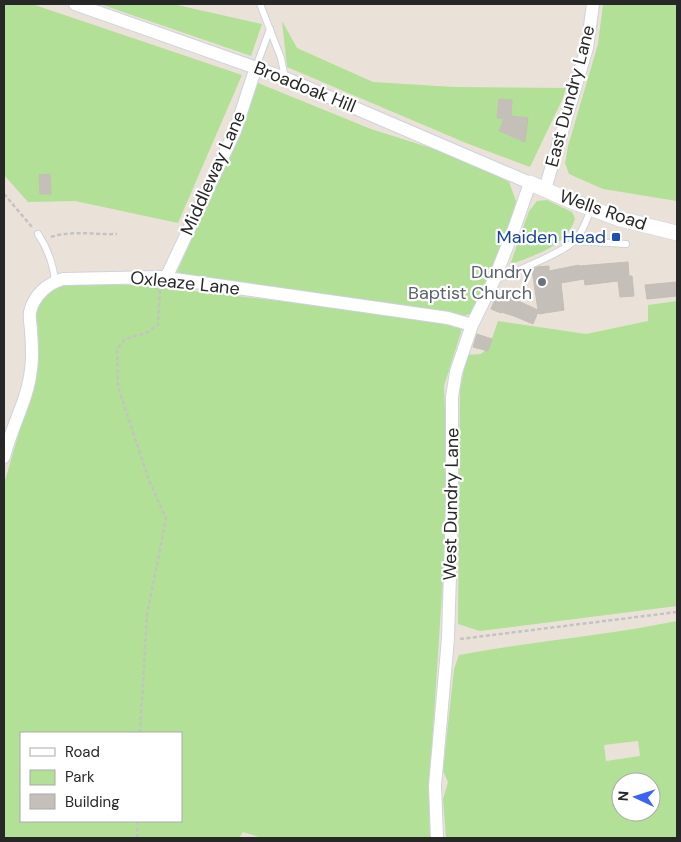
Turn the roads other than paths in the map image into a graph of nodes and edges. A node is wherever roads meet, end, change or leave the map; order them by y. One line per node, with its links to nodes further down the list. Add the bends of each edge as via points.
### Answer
1 (75, 4): 5 (street, Broadoak Hill)
2 (260, 4): 4 (lane)
3 (593, 4): 8 (street, East Dundry Lane, via 587,48)
4 (270, 30): 5 (lane); 6 (lane)
5 (256, 67): 6 (street, Broadoak Hill); 14 (street, Middleway Lane, via 235,131)
6 (285, 78): 7 (street, Broadoak Hill)
7 (530, 182): 8 (street, Wells Road); 15 (street, West Dundry Lane)
8 (545, 189): 9 (street, Wells Road)
9 (591, 209): 10 (street, Wells Road); 12 (lane)
10 (677, 232)
11 (40, 237): 16 (lane, via 54,267)
12 (575, 241): 13 (lane); 15 (lane)
13 (626, 244)
14 (163, 278): 16 (street, Oxleaze Lane); 17 (street, Oxleaze Lane, via 448,318)
15 (494, 280): 17 (street, West Dundry Lane)
16 (55, 281): 18 (street, via 37,297 30,313 31,371)
17 (472, 325): 19 (street, West Dundry Lane, via 456,372 452,397 448,638 436,786)
18 (4, 457)
19 (437, 838)

